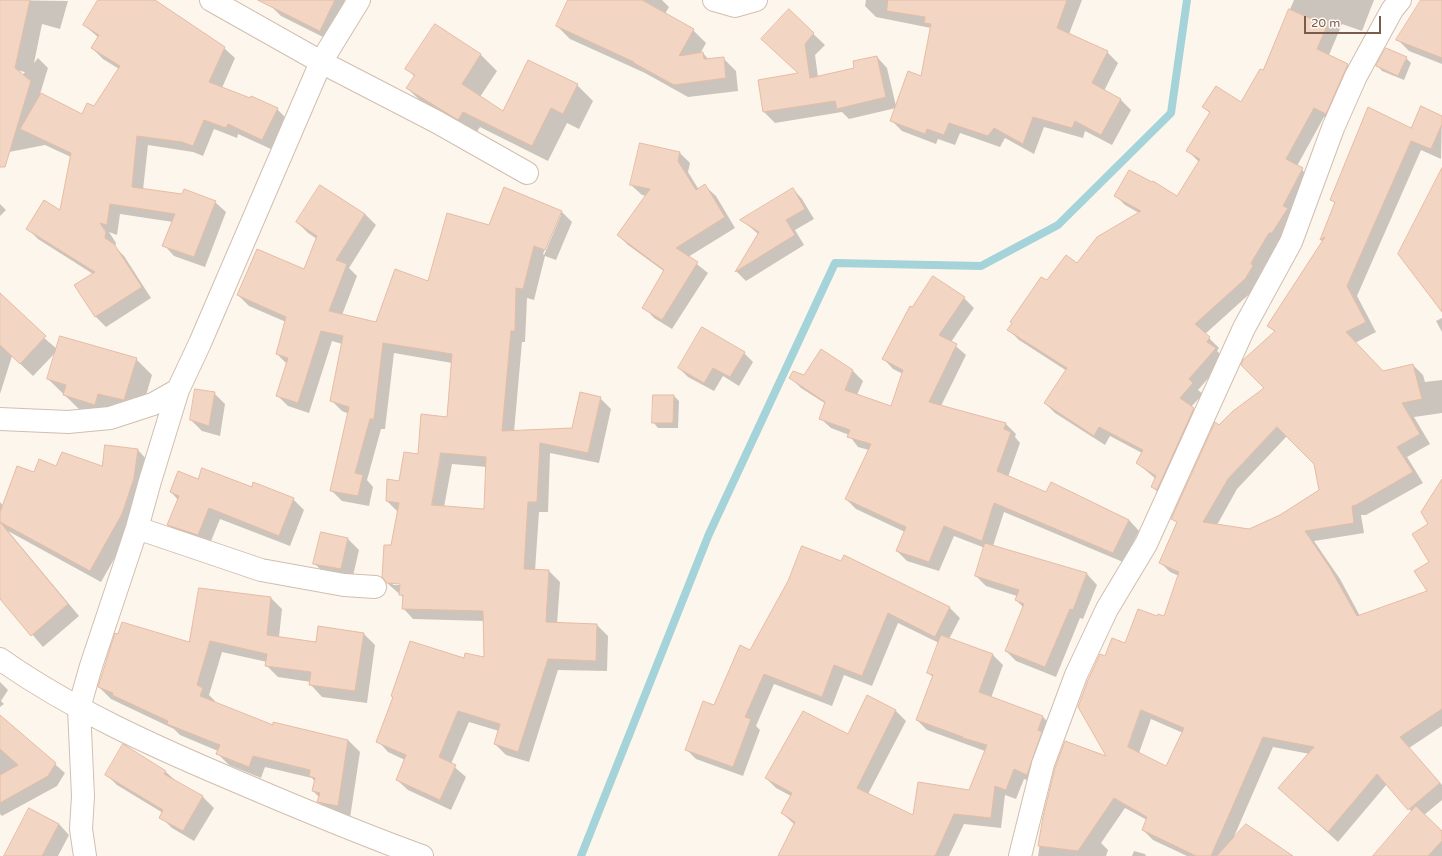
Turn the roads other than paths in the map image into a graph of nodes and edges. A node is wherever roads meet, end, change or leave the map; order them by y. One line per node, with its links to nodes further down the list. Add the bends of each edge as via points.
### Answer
1 (211, 0): 6 (street)
2 (359, 0): 6 (street)
3 (714, 0): 4 (street, via 735,6)
4 (756, 0)
5 (1400, 0): 16 (street, via 1356,76 1333,128 1292,242 1244,328 1146,544 1107,609 1076,675 1043,764)
6 (320, 62): 7 (street, via 430,118); 8 (street)
7 (527, 173)
8 (178, 390): 9 (street, via 153,404 110,418 68,422); 10 (street)
9 (0, 419)
10 (137, 528): 11 (street, via 261,570 344,585); 13 (street)
11 (375, 587)
12 (0, 659): 13 (street)
13 (79, 708): 14 (street, via 83,796 81,829); 15 (street, via 169,752 350,830)
14 (85, 856)
15 (422, 856)
16 (1020, 856)

